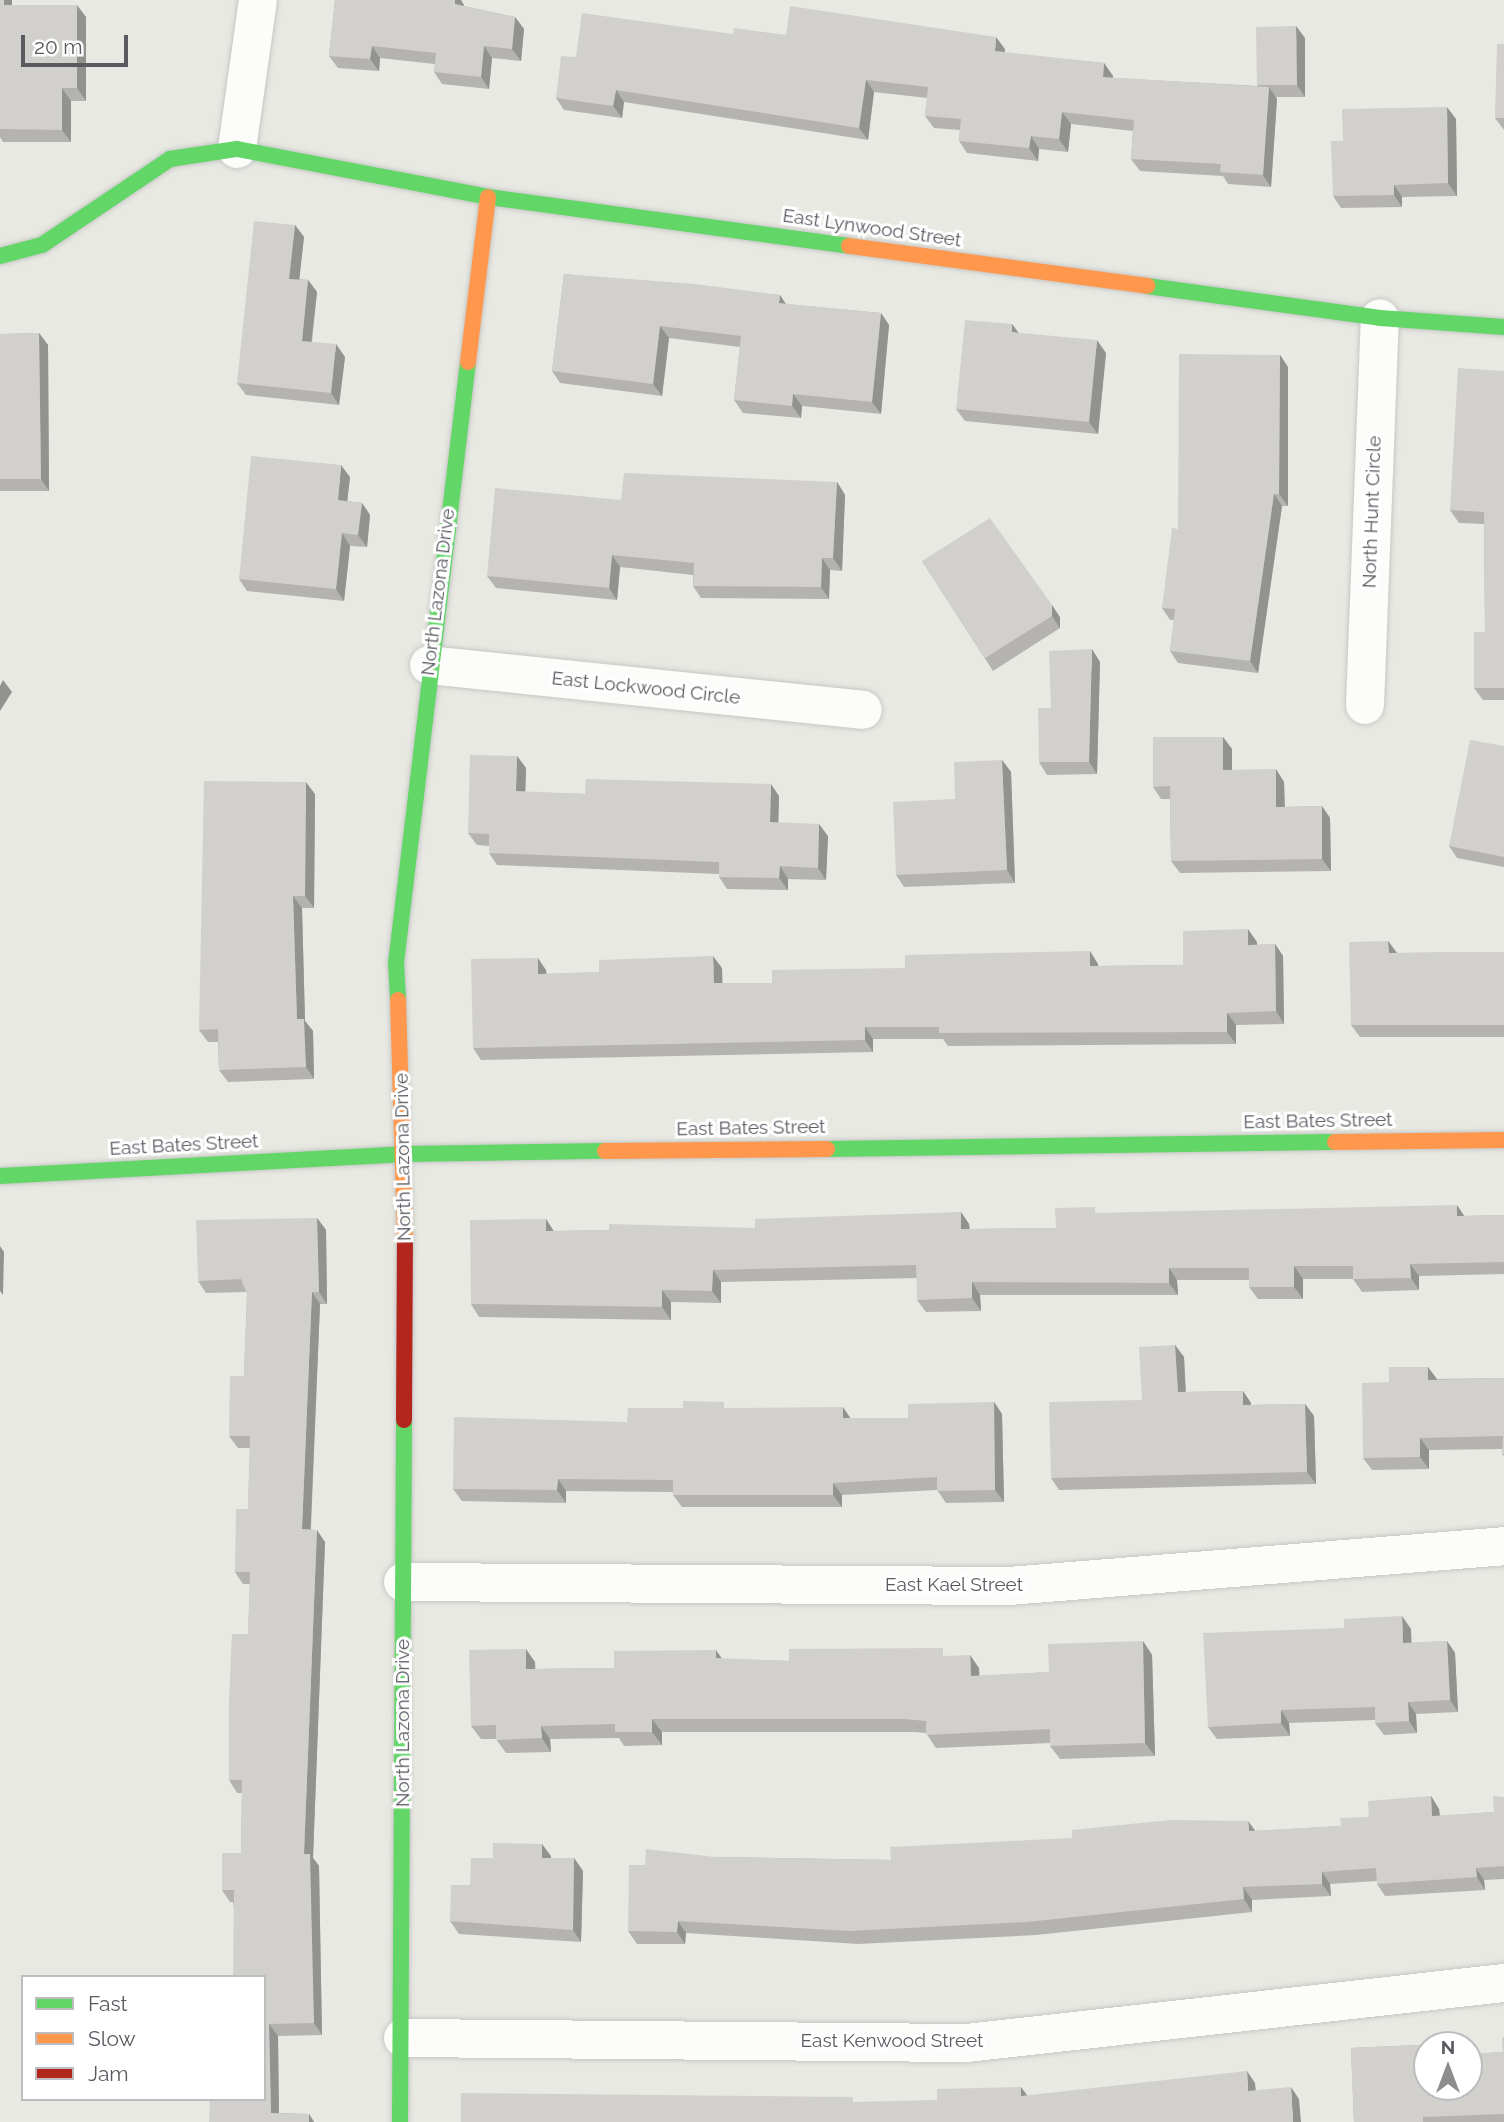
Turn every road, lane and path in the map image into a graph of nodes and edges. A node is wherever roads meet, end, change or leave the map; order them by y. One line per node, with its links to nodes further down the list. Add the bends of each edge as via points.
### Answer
1 (258, 0): 2 (street)
2 (237, 149): 3 (street, East Lynwood Street); 4 (street, East Lynwood Street, via 170,159 42,245)
3 (488, 197): 5 (street, East Lynwood Street); 7 (street, North Lazona Drive)
4 (0, 256)
5 (1380, 318): 6 (street, East Lynwood Street); 8 (street, North Hunt Circle)
6 (1504, 327)
7 (429, 665): 9 (street, East Lockwood Circle); 11 (street, North Lazona Drive, via 396,963)
8 (1365, 705)
9 (863, 710)
10 (1504, 1140): 11 (street, East Bates Street)
11 (407, 1154): 12 (street, East Bates Street); 14 (street, North Lazona Drive)
12 (0, 1176)
13 (1504, 1546): 14 (street, East Kael Street, via 1009,1586)
14 (403, 1582): 16 (street, North Lazona Drive)
15 (1504, 1983): 16 (street, East Kenwood Street, via 967,2043)
16 (403, 2038): 17 (street, North Lazona Drive)
17 (400, 2122)

